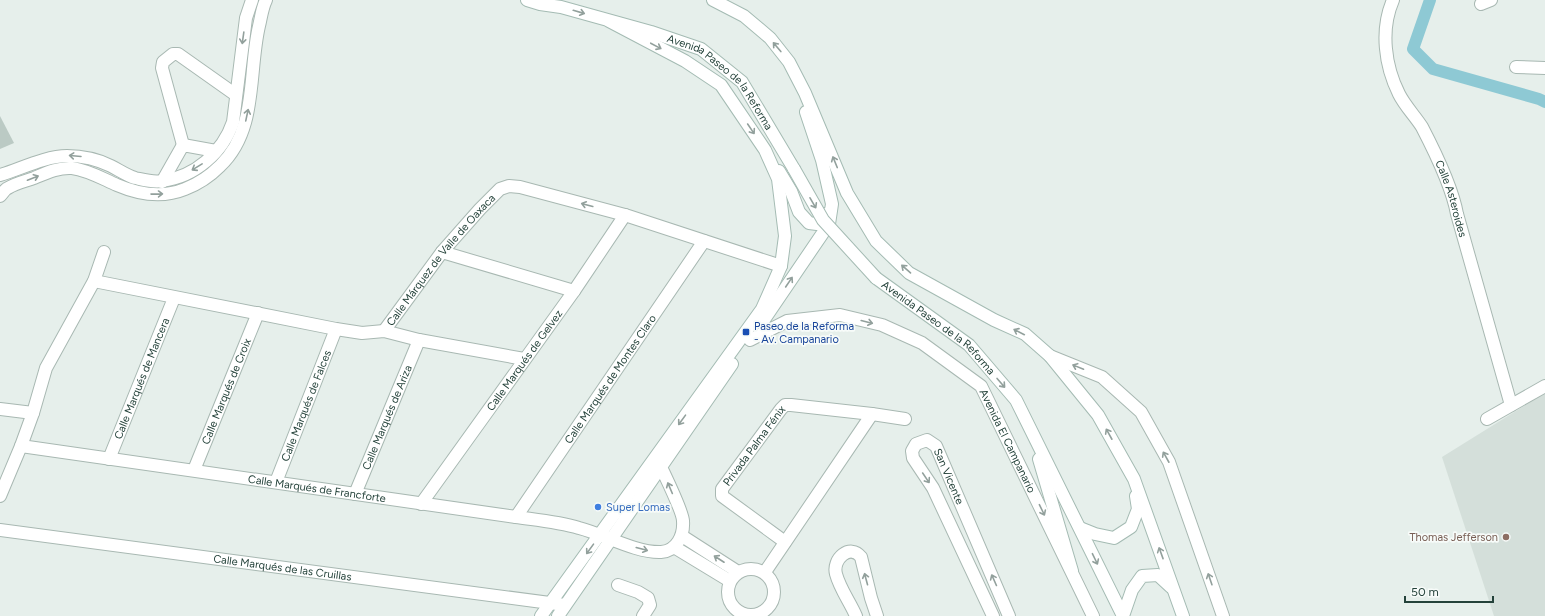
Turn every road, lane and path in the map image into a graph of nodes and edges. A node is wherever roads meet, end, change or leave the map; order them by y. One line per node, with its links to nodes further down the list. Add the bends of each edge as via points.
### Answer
1 (252, 0): 10 (street, one-way to 10, via 246,18)
2 (266, 0): 16 (street, one-way to 2, via 7,188 51,171 73,168 100,176 134,192 148,194 185,189 201,182 230,157 243,131 257,38)
3 (527, 0): 6 (street, Avenida Paseo de la Reforma, one-way to 6)
4 (713, 0): 7 (street, one-way to 4, via 770,38 744,16)
5 (1393, 0): 34 (street, Calle Asteroides, via 1386,20 1385,46 1392,76 1399,95 1431,145 1454,199)
6 (609, 21): 12 (street, Avenida Paseo de la Reforma, one-way to 12, via 685,61 721,85); 40 (street, Avenida Paseo de la Reforma, one-way to 40, bridge, via 701,49 742,82 823,220 876,278 969,345 1016,400)
7 (789, 62): 17 (street, via 822,160); 31 (street, one-way to 7, via 1025,334 994,320 909,273 876,242 847,193 805,93)
8 (1516, 67): 9 (street)
9 (1545, 68)
10 (236, 94): 11 (street, via 178,54 173,54 163,62 162,68); 13 (street, via 229,134)
11 (183, 145): 13 (street); 15 (street)
12 (765, 150): 17 (street, via 791,191 799,212 809,223 824,222); 22 (street, Avenida Paseo de la Reforma, via 778,179 784,221)
13 (216, 151): 15 (street, one-way to 15, via 198,168)
14 (0, 175): 15 (street, one-way to 14, via 133,177 95,158 66,156)
15 (162, 182)
16 (0, 196)
17 (832, 204): 30 (street, Avenida Paseo de la Reforma, one-way to 17, via 829,224)
18 (624, 215): 19 (street, Calle Márquez de Valle de Oaxaca); 21 (street, Calle Márquez de Valle de Oaxaca, one-way to 21, via 509,186 500,189 480,208); 24 (street, Calle Marqués de Gelvez)
19 (704, 241): 22 (street, Calle Márquez de Valle de Oaxaca); 50 (street, Calle Marqués de Montes Claro)
20 (104, 252): 23 (street)
21 (442, 252): 24 (street); 28 (street, Calle Márquez de Valle de Oaxaca)
22 (781, 266): 54 (street, Avenida Paseo de la Reforma, one-way to 54, via 762,309)
23 (94, 281): 25 (street, Calle Márquez de Valle de Oaxaca); 36 (street, via 46,368)
24 (574, 291): 32 (street, Calle Marqués de Gelvez)
25 (174, 298): 26 (street, Calle Márquez de Valle de Oaxaca); 42 (street, Calle Marqués de Mancera)
26 (258, 313): 27 (street, Calle Márquez de Valle de Oaxaca); 44 (street, Calle Marqués de Croix)
27 (336, 329): 28 (street, Calle Márquez de Valle de Oaxaca, via 362,333); 46 (street, Calle Marqués de Falces)
28 (384, 331): 29 (street)
29 (419, 340): 32 (street); 47 (street, Calle Marqués de Ariza)
30 (750, 340): 43 (street, Avenida Paseo de la Reforma); 57 (street, Avenida El Campanario, one-way to 57, via 787,320 840,315 882,325 922,343 981,386)
31 (1050, 356): 45 (street, one-way to 31, via 1098,415); 78 (street, one-way to 31, via 1169,462 1141,412 1102,377)
32 (524, 359): 49 (street, Calle Marqués de Gelvez)
33 (1545, 386): 34 (street)
34 (1512, 405): 39 (street)
35 (0, 409): 36 (street)
36 (33, 413): 41 (street)
37 (872, 414): 38 (street, Privada Palma Fénix); 55 (street); 55 (street, Privada Palma Fénix, via 785,405 722,489 722,496 729,502)
38 (905, 419)
39 (1487, 419)
40 (1031, 429): 51 (street, Avenida Paseo de la Reforma); 57 (street)
41 (21, 446): 42 (street, Calle Marqués de Francforte); 48 (street)
42 (109, 459): 44 (street, Calle Marqués de Francforte)
43 (661, 467): 53 (street, one-way to 43, via 683,519); 54 (street, Avenida Paseo de la Reforma)
44 (194, 470): 46 (street, Calle Marqués de Francforte)
45 (1134, 479): 51 (street, via 1138,509 1131,528 1114,538); 61 (street, one-way to 45)
46 (276, 482): 47 (street, Calle Marqués de Francforte)
47 (355, 494): 49 (street, Calle Marqués de Francforte)
48 (0, 496)
49 (421, 504): 50 (street, Calle Marqués de Francforte)
50 (516, 517): 54 (street, Calle Marqués de Francforte, via 579,528)
51 (1080, 528): 76 (street, Avenida Paseo de la Reforma, one-way to 76)
52 (0, 530): 63 (street, Calle Marqués de las Cruillas)
53 (682, 536): 56 (street); 59 (street, one-way to 53)
54 (606, 537): 56 (street, Calle Marqués de Francforte, one-way to 56, via 649,550 662,552); 63 (street, Avenida Paseo de la Reforma, one-way to 63); 64 (street, Avenida Paseo de la Reforma)
55 (785, 542): 58 (street)
56 (674, 548): 59 (street)
57 (1072, 571): 75 (street, Avenida El Campanario)
58 (765, 572): 59 (street, via 751,568); 67 (street, via 772,581 775,592)
59 (734, 577): 65 (street, via 728,594)
60 (618, 585): 71 (street, via 648,598 650,605)
61 (1174, 591): 76 (street, via 1158,575 1142,576 1132,590); 77 (street)
62 (1002, 599): 66 (street); 66 (street, San Vicente, one-way to 66, via 936,446 927,440 916,444 912,451 913,458 933,488); 74 (street, San Vicente)
63 (550, 604): 64 (street, Calle Marqués de las Cruillas); 69 (street, Avenida Paseo de la Reforma)
64 (565, 605): 70 (street, Avenida Paseo de la Reforma)
65 (731, 611): 68 (street)
66 (991, 611)
67 (765, 614): 68 (street)
68 (748, 615)
69 (541, 616)
70 (558, 616)
71 (643, 616)
72 (856, 616): 73 (street, one-way to 72, via 861,557 854,551 840,557 835,565 840,584)
73 (877, 616)
74 (1009, 616)
75 (1094, 616)
76 (1123, 616)
77 (1183, 616)
78 (1223, 616)

